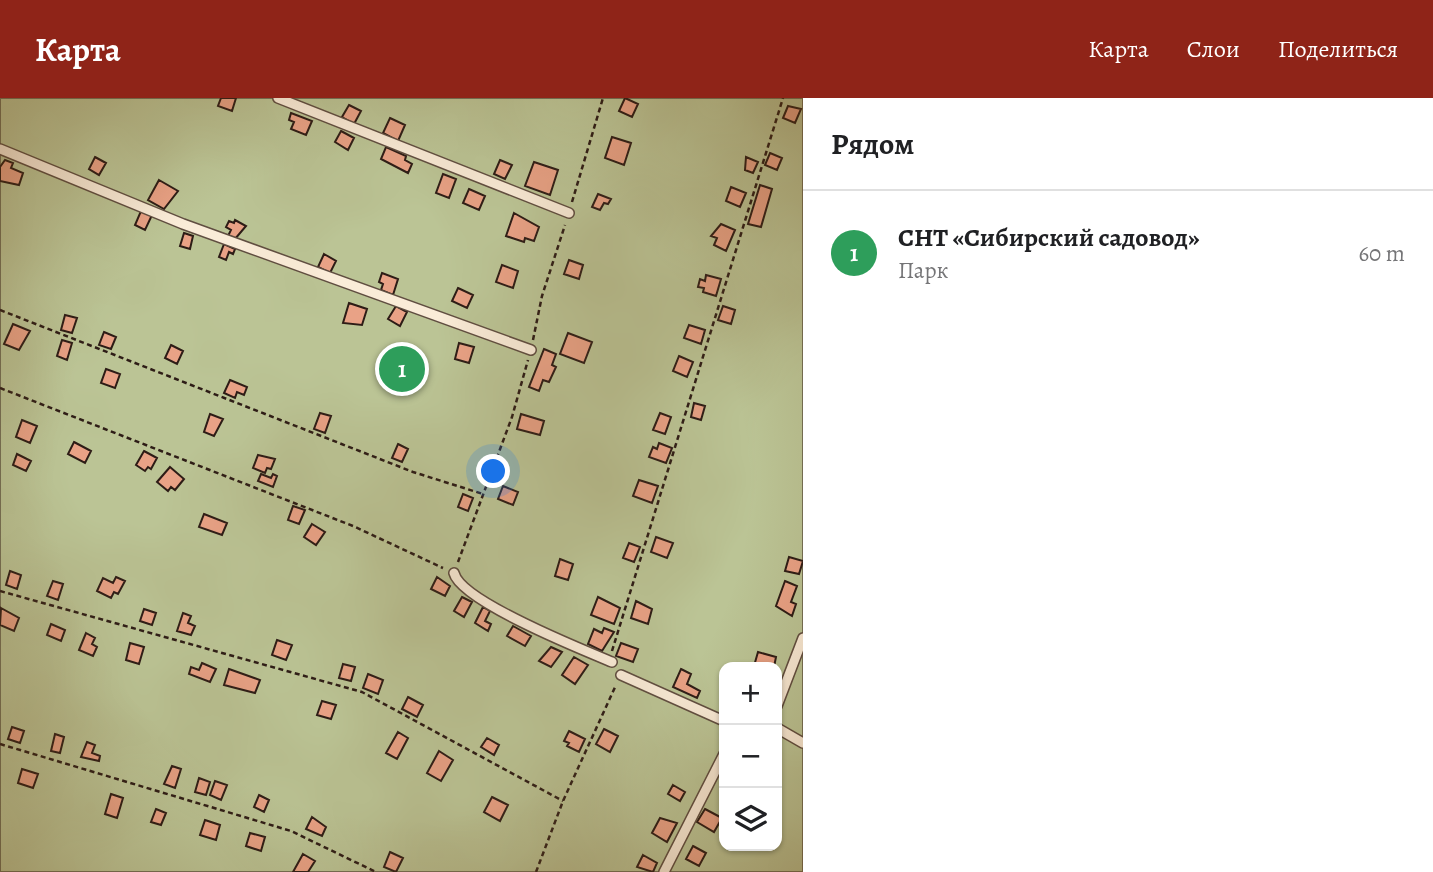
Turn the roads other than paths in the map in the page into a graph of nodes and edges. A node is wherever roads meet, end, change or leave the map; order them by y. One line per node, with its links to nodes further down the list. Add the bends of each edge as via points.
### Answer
1 (278, 98): 3 (lane)
2 (0, 149): 4 (lane, via 183,224)
3 (569, 213)
4 (531, 350)
5 (454, 573): 7 (lane, via 469,593 564,643)
6 (803, 638): 9 (lane)
7 (612, 662)
8 (621, 675): 10 (lane)
9 (782, 693)
10 (719, 719)
11 (782, 731): 12 (lane)
12 (803, 744)
13 (719, 764): 14 (lane)
14 (664, 872)

